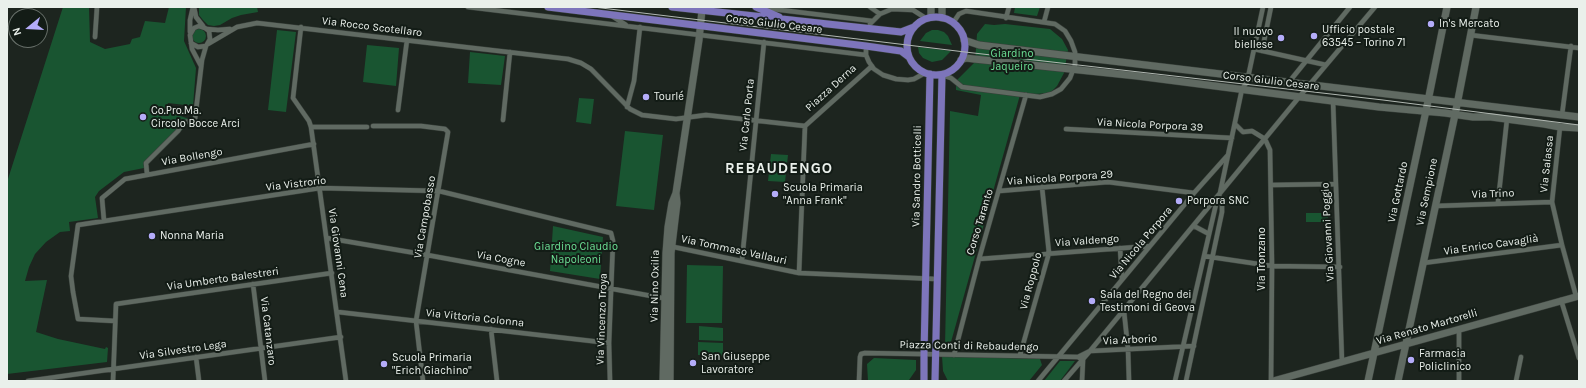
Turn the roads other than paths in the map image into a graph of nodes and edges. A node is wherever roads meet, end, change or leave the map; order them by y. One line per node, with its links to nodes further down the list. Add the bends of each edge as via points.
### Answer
1 (97, 7): 41 (street)
2 (193, 7): 35 (street, via 196,17); 38 (street)
3 (468, 7): 29 (street, Corso Giulio Cesare)
4 (548, 7): 19 (main road, Corso Giulio Cesare)
5 (672, 7): 18 (main road, Corso Giulio Cesare)
6 (756, 7): 21 (street, Corso Giulio Cesare); 25 (main road)
7 (870, 7): 20 (street)
8 (931, 7): 22 (street)
9 (942, 7): 23 (street)
10 (1009, 7): 24 (street)
11 (1048, 7): 27 (street)
12 (1263, 7): 50 (street, Via Nicola Porpora)
13 (1271, 7): 51 (street)
14 (1350, 7): 57 (street)
15 (1375, 7): 58 (street, Via Nicola Porpora)
16 (1447, 7): 70 (street, Via Gottardo)
17 (1476, 7): 40 (street, Via Sempione)
18 (702, 8): 25 (main road, Corso Giulio Cesare); 30 (street, Via Nino Oxilia)
19 (610, 14): 29 (street, Corso Giulio Cesare); 30 (main road, Corso Giulio Cesare)
20 (880, 14): 22 (street, via 889,10 906,9); 26 (street)
21 (838, 17): 26 (street, Corso Giulio Cesare); 31 (street)
22 (929, 18): 23 (main road); 34 (main road)
23 (942, 18): 28 (main road)
24 (1006, 18): 27 (street, Piazza Derna); 28 (street, Piazza Derna, via 966,11)
25 (783, 19): 31 (main road, Corso Giulio Cesare)
26 (872, 21): 37 (street)
27 (1044, 22): 55 (street, Piazza Derna, via 1065,31 1072,41)
28 (953, 23): 43 (main road)
29 (628, 26): 33 (street, Corso Giulio Cesare)
30 (701, 26): 39 (street, Via Nino Oxilia); 47 (main road, Corso Giulio Cesare)
31 (852, 26): 37 (main road, Corso Giulio Cesare)
32 (301, 27): 36 (street, Via Rocco Scotellaro, via 254,23); 42 (street, Via Rocco Scotellaro); 86 (street, Via Giovanni Cena, via 293,98)
33 (640, 27): 39 (street, Corso Giulio Cesare); 73 (street, via 634,81)
34 (914, 27): 37 (main road, Corso Giulio Cesare, via 900,32); 54 (main road, via 907,43)
35 (206, 28): 36 (street, Via Rocco Scotellaro); 38 (street, via 197,27); 46 (street, via 210,36)
36 (233, 28): 46 (street, Via Rocco Scotellaro)
37 (868, 28)
38 (190, 32): 45 (street)
39 (700, 34): 44 (street, Corso Giulio Cesare); 78 (street, Via Nino Oxilia)
40 (1470, 35): 48 (street); 72 (street, Via Sempione)
41 (95, 37)
42 (407, 40): 52 (street, Via Rocco Scotellaro); 74 (street)
43 (964, 40): 55 (street, Corso Giulio Cesare, via 974,44); 56 (main road)
44 (764, 42): 53 (street, Corso Giulio Cesare); 82 (street, Via Carlo Porta)
45 (191, 43): 46 (street, via 198,47); 59 (street)
46 (207, 45): 59 (street)
47 (866, 46): 53 (street, Piazza Derna); 54 (main road, Corso Giulio Cesare, via 901,51)
48 (1571, 46): 49 (street); 77 (street)
49 (1579, 48)
50 (1254, 49): 51 (street); 64 (street, Via Nicola Porpora)
51 (1262, 50): 57 (street)
52 (510, 52): 73 (street, Via Rocco Scotellaro, via 568,59 584,64); 81 (street)
53 (866, 55): 60 (street, Piazza Derna)
54 (909, 56): 62 (main road, via 916,67)
55 (1076, 57): 61 (street, Piazza Derna); 64 (street, Corso Giulio Cesare)
56 (961, 60): 61 (street, Corso Giulio Cesare, via 966,58); 63 (main road, via 954,69)
57 (1307, 60): 58 (street); 65 (street)
58 (1326, 65): 66 (street, Via Nicola Porpora)
59 (201, 66): 95 (street, via 195,119 183,123 146,163)
60 (872, 66): 62 (street, Piazza Derna, via 886,76 904,80); 85 (street, Piazza Derna)
61 (1074, 70): 67 (street, Corso Giulio Cesare); 68 (street, Piazza Derna, via 1064,86 1055,93 1044,96)
62 (928, 73): 63 (main road, Piazza Derna); 127 (main road, Via Sandro Botticelli)
63 (942, 75): 68 (street, Piazza Derna, via 961,86); 128 (main road, Via Sandro Botticelli)
64 (1247, 77): 65 (street, Corso Giulio Cesare); 67 (street, Via Nicola Porpora, via 1246,86)
65 (1289, 82): 66 (street, Corso Giulio Cesare)
66 (1309, 85): 69 (street, Via Nicola Porpora); 70 (street, Corso Giulio Cesare)
67 (1242, 89): 69 (street, Corso Giulio Cesare); 83 (street, Via Nicola Porpora)
68 (1026, 95): 101 (street, Corso Taranto)
69 (1300, 96): 71 (street, Corso Giulio Cesare); 92 (street, Via Nicola Porpora)
70 (1429, 99): 72 (street, Corso Giulio Cesare); 75 (street, Via Gottardo)
71 (1333, 100): 75 (street, Corso Giulio Cesare); 96 (street, Via Giovanni Poggio)
72 (1457, 102): 76 (street, Via Sempione); 77 (street, Corso Giulio Cesare)
73 (628, 107): 78 (street, Via Rocco Scotellaro, via 635,113 646,116 676,119)
74 (398, 110)
75 (1426, 111): 76 (street, Corso Giulio Cesare); 149 (street, Via Gottardo)
76 (1455, 114): 80 (street, Corso Giulio Cesare); 106 (street, Via Sempione)
77 (1562, 114): 79 (street, Corso Giulio Cesare)
78 (687, 117): 82 (street, Via Rocco Scotellaro, via 706,115); 113 (street, Via Nino Oxilia, via 676,193 672,203)
79 (1579, 118)
80 (1507, 119): 88 (street, Corso Giulio Cesare); 104 (street)
81 (503, 120)
82 (756, 121): 85 (street, Via Rocco Scotellaro); 121 (street, Via Carlo Porta)
83 (1235, 124): 91 (street, Via Nicola Porpora); 92 (street, via 1243,132 1252,131)
84 (373, 126): 100 (street, Via Campobasso, via 415,126 447,130)
85 (805, 126): 126 (street)
86 (311, 127): 87 (street); 93 (street, Via Giovanni Cena)
87 (367, 127)
88 (1560, 127): 89 (street, Corso Giulio Cesare); 105 (street, Via Salassa)
89 (1579, 128)
90 (1066, 129): 91 (street, Via Nicola Porpora 39)
91 (1232, 138): 94 (street, Via Nicola Porpora)
92 (1265, 139): 97 (street, Via Tronzano, via 1270,150); 103 (street, Via Nicola Porpora)
93 (314, 144): 95 (street, Via Bollengo); 99 (street, Via Giovanni Cena)
94 (1228, 155): 102 (street, Via Nicola Porpora); 103 (street, Via Nicola Porpora)
95 (147, 174): 107 (street, Via Bollengo, via 125,179 102,198)
96 (1335, 184): 97 (street); 124 (street, Via Giovanni Poggio)
97 (1270, 185): 123 (street, Via Tronzano)
98 (1042, 187): 101 (street, Via Nicola Porpora 29); 102 (street, Via Nicola Porpora 29, via 1108,182); 116 (street, Via Roppolo)
99 (320, 188): 100 (street, Via Vistrorio); 107 (street, Via Vistrorio); 111 (street, Via Giovanni Cena)
100 (439, 191): 110 (street, Via Vistrorio, via 606,231); 117 (street, Via Campobasso)
101 (999, 191): 120 (street, Corso Taranto)
102 (1194, 193): 114 (street, Via Nicola Porpora)
103 (1219, 195): 108 (street, Via Nicola Porpora); 109 (street); 119 (street, via 1222,210)
104 (1498, 202): 105 (street, Via Trino); 106 (street, Via Trino)
105 (1552, 202): 112 (street, Via Salassa)
106 (1435, 206): 122 (street, Via Sempione)
107 (104, 221): 137 (street, Via Vistrorio, via 78,224 71,276 78,319)
108 (1194, 226): 109 (street); 135 (street, Via Nicola Porpora)
109 (1208, 234): 118 (street)
110 (612, 235): 131 (street, Via Vincenzo Troya)
111 (327, 238): 117 (street, Via Cogne); 125 (street, Via Giovanni Cena)
112 (1562, 245): 122 (street, Via Enrico Cavaglià); 132 (street, Via Salassa)
113 (669, 246): 121 (street, Via Tommaso Vallauri); 133 (street, Via Nino Oxilia)
114 (1150, 246): 115 (street, Via Valdengo); 129 (street, Via Nicola Porpora)
115 (1120, 248): 116 (street, Via Valdengo); 129 (street)
116 (1049, 253): 120 (street, Via Valdengo); 153 (street, Via Roppolo)
117 (427, 255): 131 (street, Via Cogne); 138 (street, Via Campobasso)
118 (1204, 256): 119 (street); 144 (street)
119 (1212, 257): 123 (street); 145 (street)
120 (979, 258): 152 (street, Corso Taranto)
121 (742, 260): 126 (street, Via Tommaso Vallauri)
122 (1423, 263): 143 (street, Via Sempione)
123 (1272, 266): 124 (street); 182 (street, Via Tronzano)
124 (1340, 267): 160 (street, Via Giovanni Poggio)
125 (332, 273): 130 (street, Via Umberto Balestreri); 136 (street, Via Giovanni Cena)
126 (799, 273): 127 (street)
127 (926, 278): 128 (street); 150 (main road, Via Sandro Botticelli)
128 (936, 279): 151 (main road, Via Sandro Botticelli)
129 (1122, 279): 155 (street, Via Nicola Porpora)
130 (253, 284): 137 (street, Via Umberto Balestreri, via 116,304); 146 (street, Via Catanzaro)
131 (612, 288): 133 (street, Via Cogne); 142 (street, Via Vincenzo Troya)
132 (1578, 296): 134 (street, Via Renato Martorelli)
133 (668, 299): 171 (street, Via Nino Oxilia); 172 (street, Via Nino Oxilia)
134 (1561, 300): 140 (street, Via Renato Martorelli); 158 (street)
135 (1124, 311): 147 (street); 148 (street, Via Nicola Porpora)
136 (338, 312): 138 (street, Via Vittoria Colonna); 141 (street, Via Giovanni Cena)
137 (115, 321): 161 (street)
138 (416, 321): 139 (street, Via Vittoria Colonna); 168 (street, Via Campobasso)
139 (491, 329): 142 (street, Via Vittoria Colonna); 169 (street)
140 (1459, 329): 143 (street, Via Renato Martorelli); 185 (street)
141 (341, 338): 146 (street, Via Silvestro Lega); 167 (street, Via Giovanni Cena)
142 (609, 343): 170 (street, Via Vincenzo Troya)
143 (1406, 343): 149 (street, Via Renato Martorelli); 184 (street, Via Sempione)
144 (1183, 346): 145 (street, Via Arborio); 147 (street, Via Arborio); 180 (street)
145 (1194, 346): 181 (street)
146 (261, 348): 154 (street, Via Silvestro Lega); 166 (street, Via Catanzaro)
147 (1128, 349): 148 (street, Via Arborio); 179 (street)
148 (1090, 351): 156 (street, Via Arborio); 159 (street, Via Nicola Porpora)
149 (1375, 352): 160 (street, Via Renato Martorelli); 183 (street, Via Gottardo)
150 (924, 354): 151 (street, Piazza Conti di Rebaudengo); 173 (street, Piazza Conti di Rebaudengo, via 862,353); 174 (main road, Via Sandro Botticelli)
151 (935, 354): 152 (street, Piazza Conti di Rebaudengo); 175 (main road, Via Sandro Botticelli)
152 (954, 355): 153 (street, Piazza Conti di Rebaudengo)
153 (1020, 355): 155 (street, Piazza Conti di Rebaudengo)
154 (196, 357): 161 (street, Via Silvestro Lega); 165 (street)
155 (1058, 357): 156 (street, Piazza Conti di Rebaudengo); 176 (street, Via Nicola Porpora)
156 (1078, 357): 159 (street)
157 (1521, 357): 186 (street)
158 (1579, 358)
159 (1083, 360): 177 (street, Via Nicola Porpora); 178 (street)
160 (1342, 362): 162 (street, Via Renato Martorelli)
161 (113, 370): 163 (street, Via Silvestro Lega); 164 (street)
162 (1280, 380): 182 (street, Via Renato Martorelli)
163 (28, 381)
164 (113, 381)
165 (199, 381)
166 (265, 381)
167 (346, 381)
168 (423, 381)
169 (497, 381)
170 (610, 381)
171 (663, 381)
172 (670, 381)
173 (858, 381)
174 (924, 381)
175 (935, 381)
176 (1038, 381)
177 (1064, 381)
178 (1082, 381)
179 (1129, 381)
180 (1174, 381)
181 (1186, 381)
182 (1272, 381)
183 (1368, 381)
184 (1398, 381)
185 (1459, 381)
186 (1516, 381)

